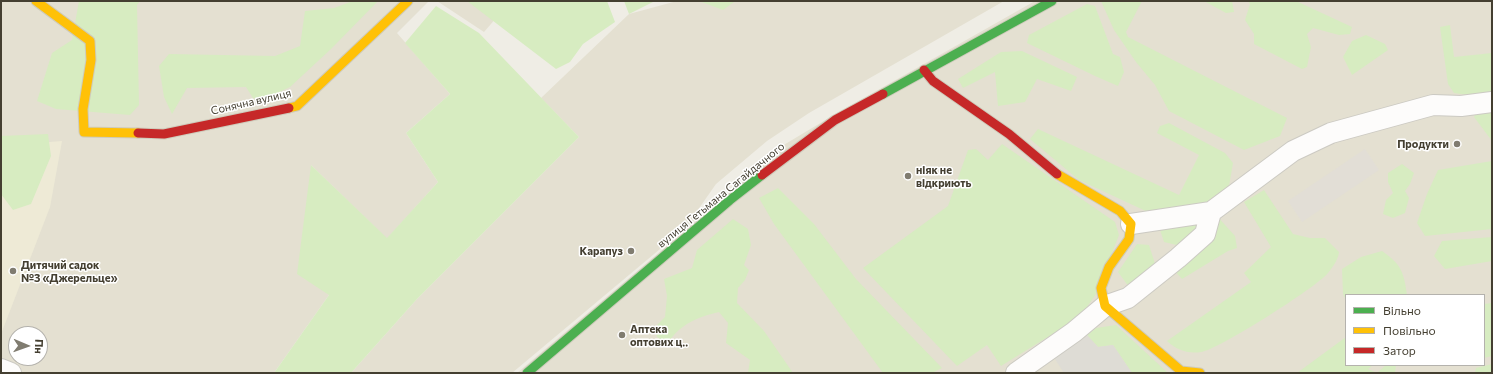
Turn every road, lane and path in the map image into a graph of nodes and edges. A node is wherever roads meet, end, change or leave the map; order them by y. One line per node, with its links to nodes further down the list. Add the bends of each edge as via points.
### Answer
1 (36, 1): 2 (street, Сонячна вулиця, via 90,41 91,60 83,109 84,132 164,134 297,106)
2 (408, 1)
3 (1052, 1): 4 (street, вулиця Гетьмана Сагайдачного)
4 (924, 70): 7 (street, via 933,81 1009,134 1058,174 1120,211); 11 (street, вулиця Гетьмана Сагайдачного, via 835,120 782,159 730,200)
5 (1492, 102): 6 (street, via 1461,106 1433,105 1331,133 1293,152)
6 (1211, 212): 7 (street); 8 (street, via 1205,234 1128,298)
7 (1131, 224): 8 (street, via 1128,239 1109,267 1101,288)
8 (1105, 306): 12 (street, via 1074,332); 13 (street, via 1181,370)
9 (1, 369): 10 (street)
10 (11, 373)
11 (527, 373)
12 (1016, 373)
13 (1200, 373)

